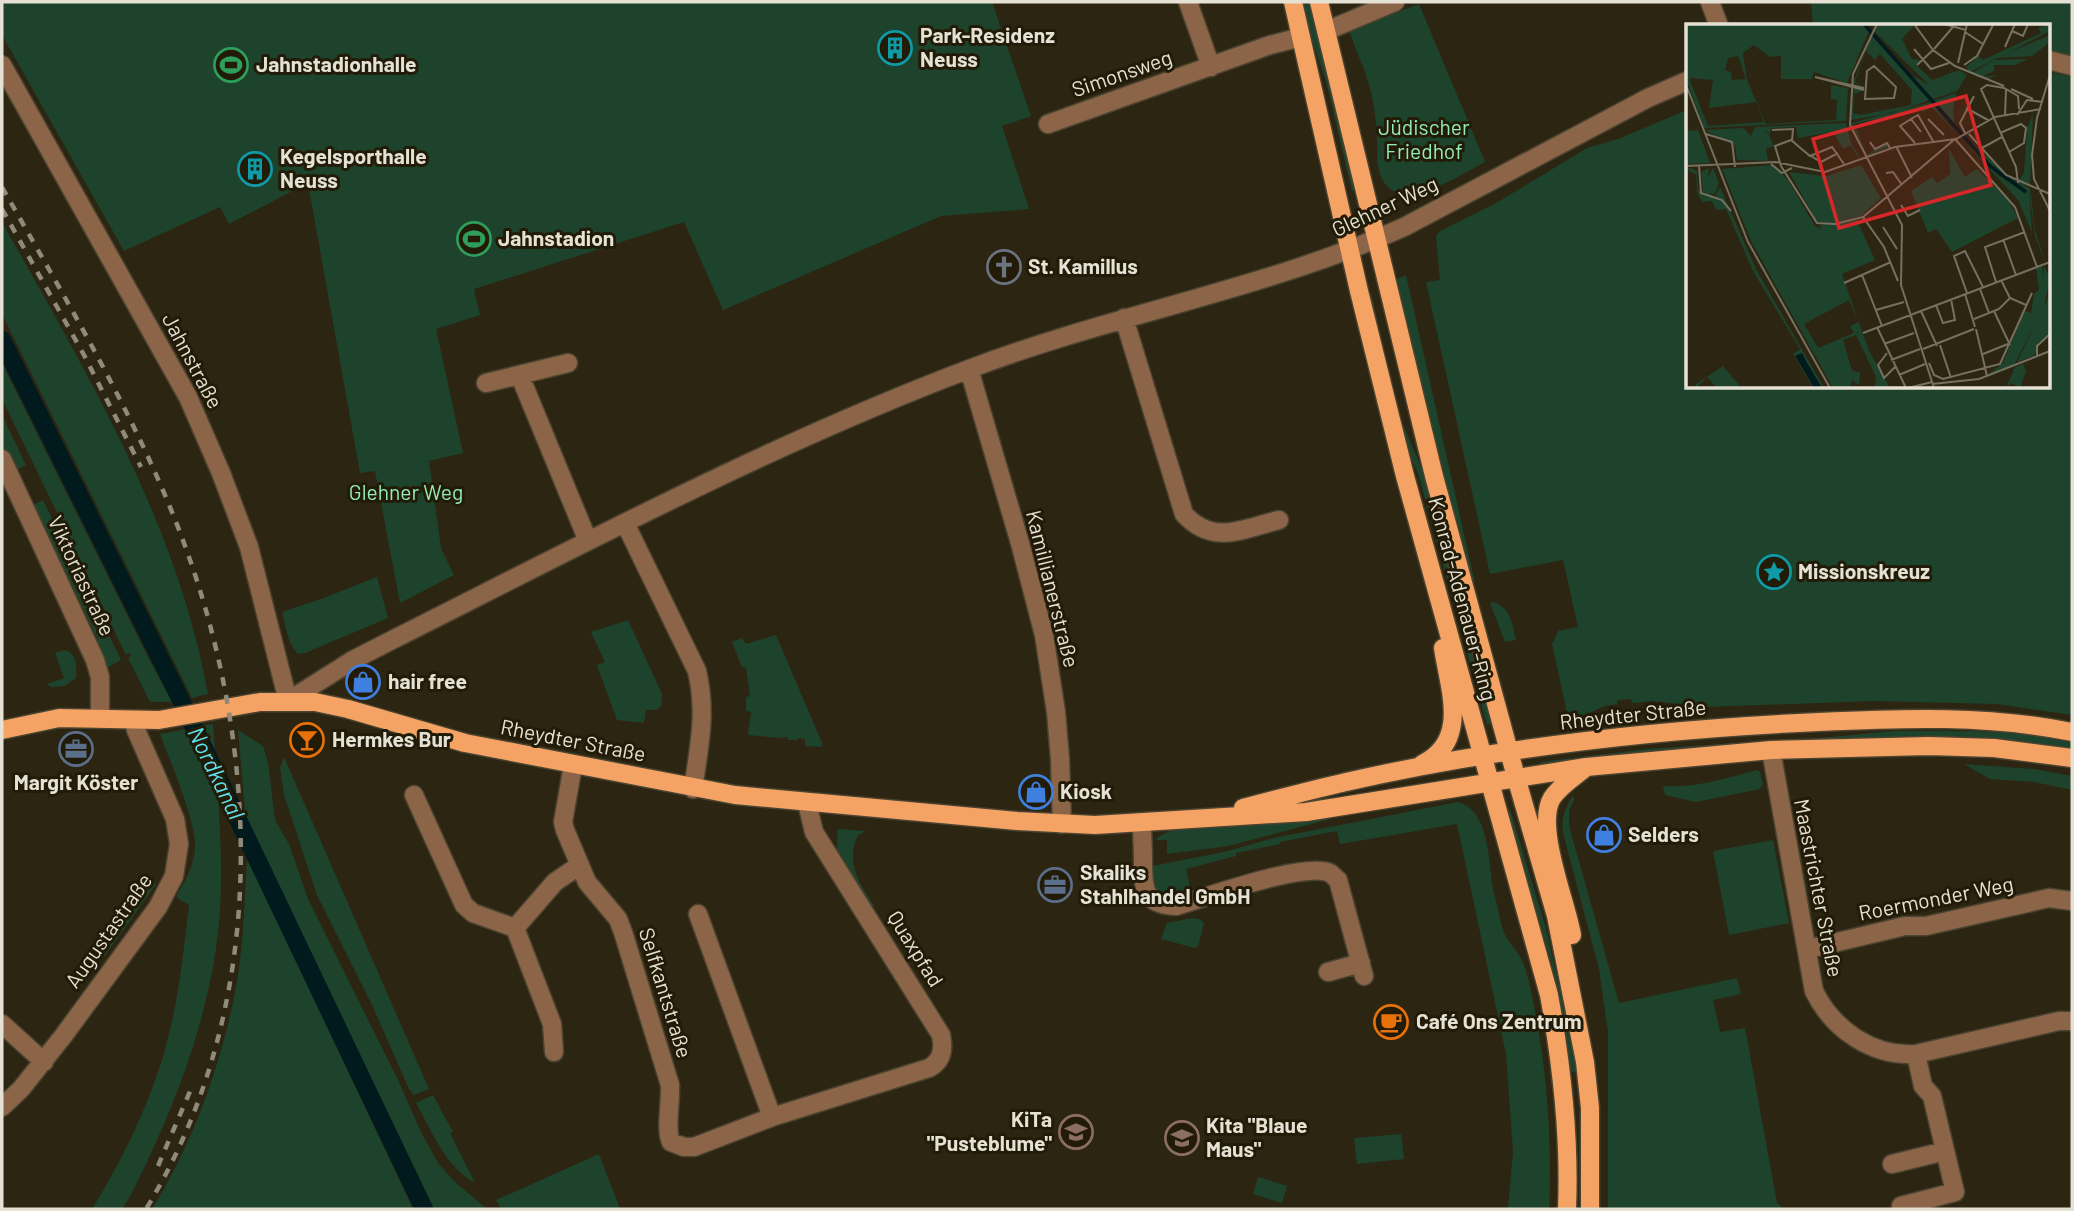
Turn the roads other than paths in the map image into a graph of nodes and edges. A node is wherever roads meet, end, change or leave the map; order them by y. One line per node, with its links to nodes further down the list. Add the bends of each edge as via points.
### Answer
1 (1188, 2): 12 (street)
2 (1293, 2): 8 (main road, Konrad-Adenauer-Ring)
3 (1319, 2): 7 (main road, Konrad-Adenauer-Ring)
4 (1395, 2): 7 (street)
5 (1710, 2): 6 (street)
6 (1718, 24)
7 (1326, 31): 15 (main road, Konrad-Adenauer-Ring)
8 (1301, 37): 12 (street, Simonsweg); 16 (main road, Konrad-Adenauer-Ring)
9 (2050, 60): 11 (street)
10 (2, 65): 28 (street, Jahnstraße, via 188,397 249,547)
11 (2072, 66)
12 (1211, 67): 14 (street, Simonsweg)
13 (1686, 81): 15 (street, Glehner Weg)
14 (1048, 124)
15 (1376, 240): 16 (street, Glehner Weg); 34 (main road, Konrad-Adenauer-Ring)
16 (1350, 250): 17 (street, Glehner Weg); 27 (main road, Konrad-Adenauer-Ring)
17 (1124, 318): 19 (street, Glehner Weg); 24 (street, via 1184,514 1195,526 1213,533)
18 (568, 363): 20 (street)
19 (969, 369): 25 (street, Glehner Weg, via 749,463); 46 (street, Kamillianerstraße, via 1044,635 1056,712)
20 (520, 376): 21 (street); 26 (street)
21 (486, 383)
22 (2, 459): 23 (street, Viktoriastraße)
23 (9, 496): 29 (street, Viktoriastraße, via 95,660 100,677)
24 (1279, 520)
25 (625, 523): 26 (street, Glehner Weg); 42 (street, via 697,671 704,715)
26 (588, 541): 28 (street, Glehner Weg, via 353,660)
27 (1444, 617): 35 (main road, Konrad-Adenauer-Ring); 39 (main road, via 1442,646 1453,702 1452,730 1437,754)
28 (288, 701): 30 (main road, Rheydter Straße); 37 (main road, Rheydter Straße, via 348,709 465,743)
29 (100, 718): 30 (main road, Rheydter Straße); 31 (main road, Rheydter Straße, via 59,718)
30 (134, 720): 59 (street, Augustastraße, via 175,819 179,844 174,876 158,907)
31 (2, 730)
32 (2072, 732): 34 (main road, Rheydter Straße, via 1995,722 1863,720 1763,724)
33 (1771, 750): 36 (main road, Rheydter Straße, via 1929,746); 38 (main road, Rheydter Straße); 52 (street, Maastrichter Straße)
34 (1509, 752): 35 (main road, Rheydter Straße); 40 (main road, Konrad-Adenauer-Ring)
35 (1482, 756): 39 (main road, Rheydter Straße); 41 (main road, Konrad-Adenauer-Ring)
36 (2072, 758)
37 (573, 765): 42 (main road, Rheydter Straße); 48 (street, Selfkantstraße, via 563,822)
38 (1586, 767): 40 (main road, Rheydter Straße); 56 (main road, via 1551,799 1546,816 1576,959)
39 (1411, 769): 45 (main road, Rheydter Straße)
40 (1516, 777): 41 (main road, Rheydter Straße); 56 (main road, Konrad-Adenauer-Ring, via 1556,916)
41 (1489, 781): 45 (main road, Rheydter Straße, via 1306,811); 66 (main road, Konrad-Adenauer-Ring, via 1534,935 1560,1055 1568,1148)
42 (693, 789): 44 (main road, Rheydter Straße)
43 (414, 795): 51 (street, via 464,905 473,913)
44 (807, 803): 46 (main road, Rheydter Straße); 60 (street, Quaxpfad, via 814,832 941,1035 943,1047 934,1066)
45 (1206, 817): 47 (main road, Rheydter Straße)
46 (1062, 824): 47 (main road, Rheydter Straße)
47 (1142, 824): 53 (street, via 1145,890 1158,904 1176,906 1273,877 1316,871 1338,880 1362,970)
48 (580, 866): 51 (street, via 555,882); 62 (street, Selfkantstraße, via 623,932 670,1085 667,1127 671,1142 694,1147)
49 (2072, 901): 52 (street, Roermonder Weg, via 2049,898)
50 (698, 914): 62 (street)
51 (515, 928): 57 (street, via 552,1024)
52 (1808, 949): 58 (street, Maastrichter Straße, via 1814,990 1839,1025 1878,1050)
53 (1328, 972)
54 (2072, 1021): 58 (street, Maastrichter Straße)
55 (2, 1024): 59 (street)
56 (1583, 1040): 67 (main road, Konrad-Adenauer-Ring, via 1590,1108)
57 (554, 1052)
58 (1916, 1054): 63 (street)
59 (44, 1062): 61 (street, Augustastraße)
60 (873, 1085): 62 (street, Selfkantstraße)
61 (2, 1107)
62 (772, 1118)
63 (1945, 1151): 64 (street); 65 (street, via 1955,1192)
64 (1892, 1164)
65 (1901, 1206)
66 (1567, 1209)
67 (1590, 1209)

